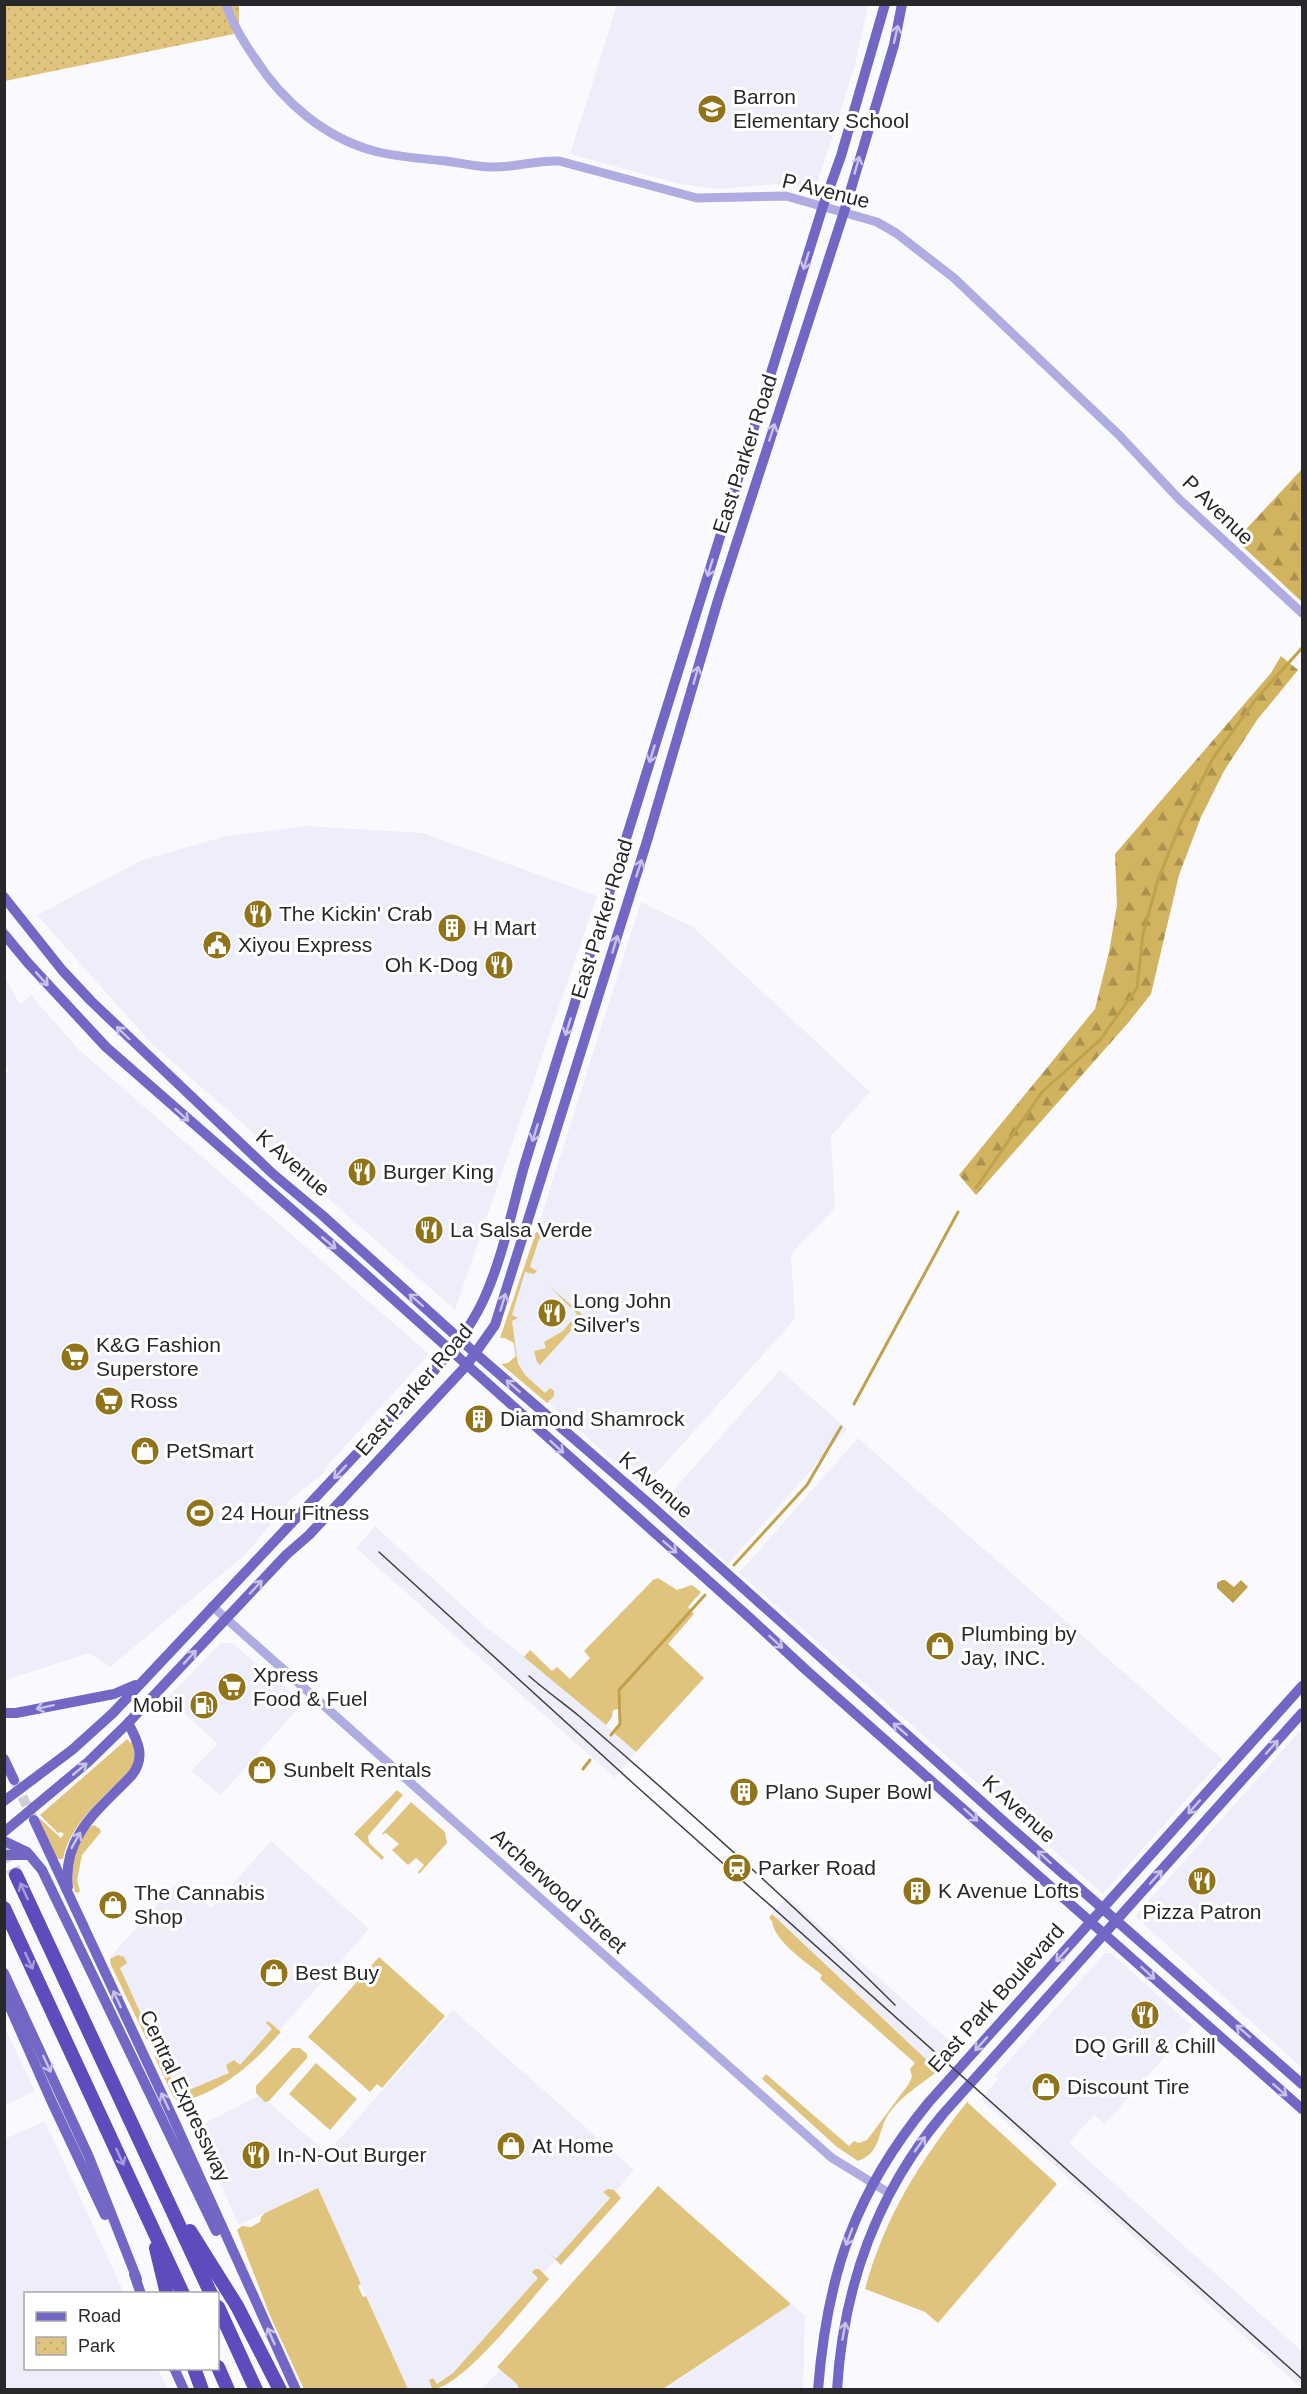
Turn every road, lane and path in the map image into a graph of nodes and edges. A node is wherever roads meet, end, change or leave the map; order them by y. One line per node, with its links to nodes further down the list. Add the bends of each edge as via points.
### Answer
1 (226, 4): 4 (street, P Avenue, via 248,48 283,96 320,126 376,152 487,167 559,161 697,198 786,196)
2 (885, 4): 4 (main road, East Parker Road)
3 (902, 4): 5 (main road, East Parker Road, one-way to 3, via 894,45)
4 (823, 206): 5 (street, P Avenue); 7 (main road, East Parker Road, one-way to 7)
5 (844, 212): 6 (street, P Avenue, via 887,228 942,267 1093,410 1179,500); 8 (main road, East Parker Road, one-way to 5)
6 (1302, 613)
7 (669, 702): 8 (main road); 11 (main road, East Parker Road, one-way to 11)
8 (687, 708): 12 (main road, East Parker Road, one-way to 8)
9 (4, 897): 13 (main road, K Avenue, one-way to 9, via 62,970)
10 (4, 934): 14 (main road, K Avenue, one-way to 14, via 82,1023)
11 (580, 987): 12 (main road); 15 (main road, East Parker Road, one-way to 15)
12 (599, 994): 16 (main road, East Parker Road)
13 (139, 1049): 14 (main road); 17 (main road, K Avenue)
14 (125, 1065): 18 (main road, K Avenue, one-way to 18)
15 (544, 1102): 16 (main road); 19 (main road, East Parker Road, one-way to 19)
16 (563, 1108): 20 (main road, East Parker Road)
17 (273, 1173): 18 (main road); 21 (main road, K Avenue, one-way to 17)
18 (262, 1186): 22 (main road, K Avenue, one-way to 22)
19 (510, 1215): 20 (main road); 21 (main road, East Parker Road, via 486,1293)
20 (528, 1221): 23 (main road, East Parker Road, one-way to 20, via 495,1325)
21 (459, 1339): 22 (main road, East Parker Road); 23 (main road, K Avenue)
22 (450, 1352): 24 (main road, K Avenue); 25 (main road, East Parker Road, one-way to 25)
23 (476, 1353): 24 (main road, East Parker Road); 27 (main road, K Avenue, one-way to 23)
24 (466, 1366): 26 (main road, East Parker Road); 28 (main road, K Avenue, one-way to 28)
25 (295, 1520): 26 (main road); 29 (main road, East Parker Road)
26 (309, 1535): 30 (main road, East Parker Road, one-way to 26)
27 (744, 1590): 28 (main road); 31 (main road, K Avenue)
28 (733, 1603): 33 (main road, K Avenue, one-way to 33)
29 (212, 1606): 30 (street, Archerwood Street); 32 (main road, East Parker Road)
30 (226, 1619): 37 (main road, East Parker Road, one-way to 30); 63 (street, Archerwood Street, via 832,2158)
31 (833, 1670): 33 (main road); 39 (main road, K Avenue, one-way to 31)
32 (147, 1678): 35 (main road, one-way to 35, via 114,1694); 42 (main road, East Parker Road, via 72,1750)
33 (821, 1683): 40 (main road, K Avenue)
34 (1302, 1686): 51 (main road, East Park Boulevard, one-way to 51)
35 (4, 1713)
36 (1302, 1713): 52 (main road, East Park Boulevard, one-way to 36)
37 (128, 1723): 44 (main road, East Parker Road, one-way to 37); 49 (main road, one-way to 37, via 67,1861 76,1837 138,1765 139,1747)
38 (4, 1759): 41 (main road)
39 (939, 1763): 40 (main road); 51 (main road, K Avenue, one-way to 39)
40 (928, 1776): 53 (main road, K Avenue, one-way to 53)
41 (14, 1780)
42 (4, 1801)
43 (34, 1820): 49 (main road, Central Expressway)
44 (4, 1832)
45 (4, 1841): 47 (main road)
46 (4, 1855): 47 (main road)
47 (30, 1855): 67 (main road, via 45,1876 216,2233)
48 (16, 1875): 65 (highway, one-way to 48)
49 (69, 1896): 67 (main road, Central Expressway, one-way to 49)
50 (4, 1908): 66 (highway, one-way to 66)
51 (1103, 1910): 52 (main road, K Avenue); 53 (main road, East Park Boulevard)
52 (1116, 1921): 54 (main road, East Park Boulevard); 59 (main road, K Avenue, one-way to 52)
53 (1091, 1923): 54 (main road, K Avenue); 57 (main road, East Park Boulevard, one-way to 57)
54 (1105, 1934): 58 (main road, East Park Boulevard); 60 (main road, K Avenue, one-way to 60)
55 (4, 1973): 68 (main road, one-way to 68, via 89,2157)
56 (4, 1994): 68 (main road)
57 (1020, 2001): 58 (main road); 63 (main road, East Park Boulevard, one-way to 63, via 915,2119)
58 (1035, 2011): 64 (main road, East Park Boulevard, one-way to 58, via 929,2131)
59 (1270, 2055): 60 (main road); 61 (main road, K Avenue)
60 (1258, 2070): 62 (main road, K Avenue, one-way to 62)
61 (1302, 2084)
62 (1302, 2109)
63 (873, 2184): 64 (street, Archerwood Street); 83 (main road, East Park Boulevard, one-way to 83, via 833,2283)
64 (889, 2193): 84 (main road, East Park Boulevard, one-way to 64, via 850,2300 865,2248)
65 (166, 2197): 72 (highway); 81 (highway, via 237,2306)
66 (147, 2214): 70 (highway); 71 (highway)
67 (228, 2241): 82 (main road, Central Expressway, one-way to 67)
68 (137, 2279): 69 (main road)
69 (140, 2292)
70 (166, 2292)
71 (182, 2292)
72 (210, 2292)
73 (219, 2309): 80 (highway)
74 (219, 2369): 79 (highway)
75 (175, 2370): 77 (main road)
76 (195, 2370): 78 (highway)
77 (184, 2390)
78 (202, 2390)
79 (228, 2390)
80 (256, 2390)
81 (280, 2390)
82 (296, 2390)
83 (818, 2390)
84 (837, 2390)

